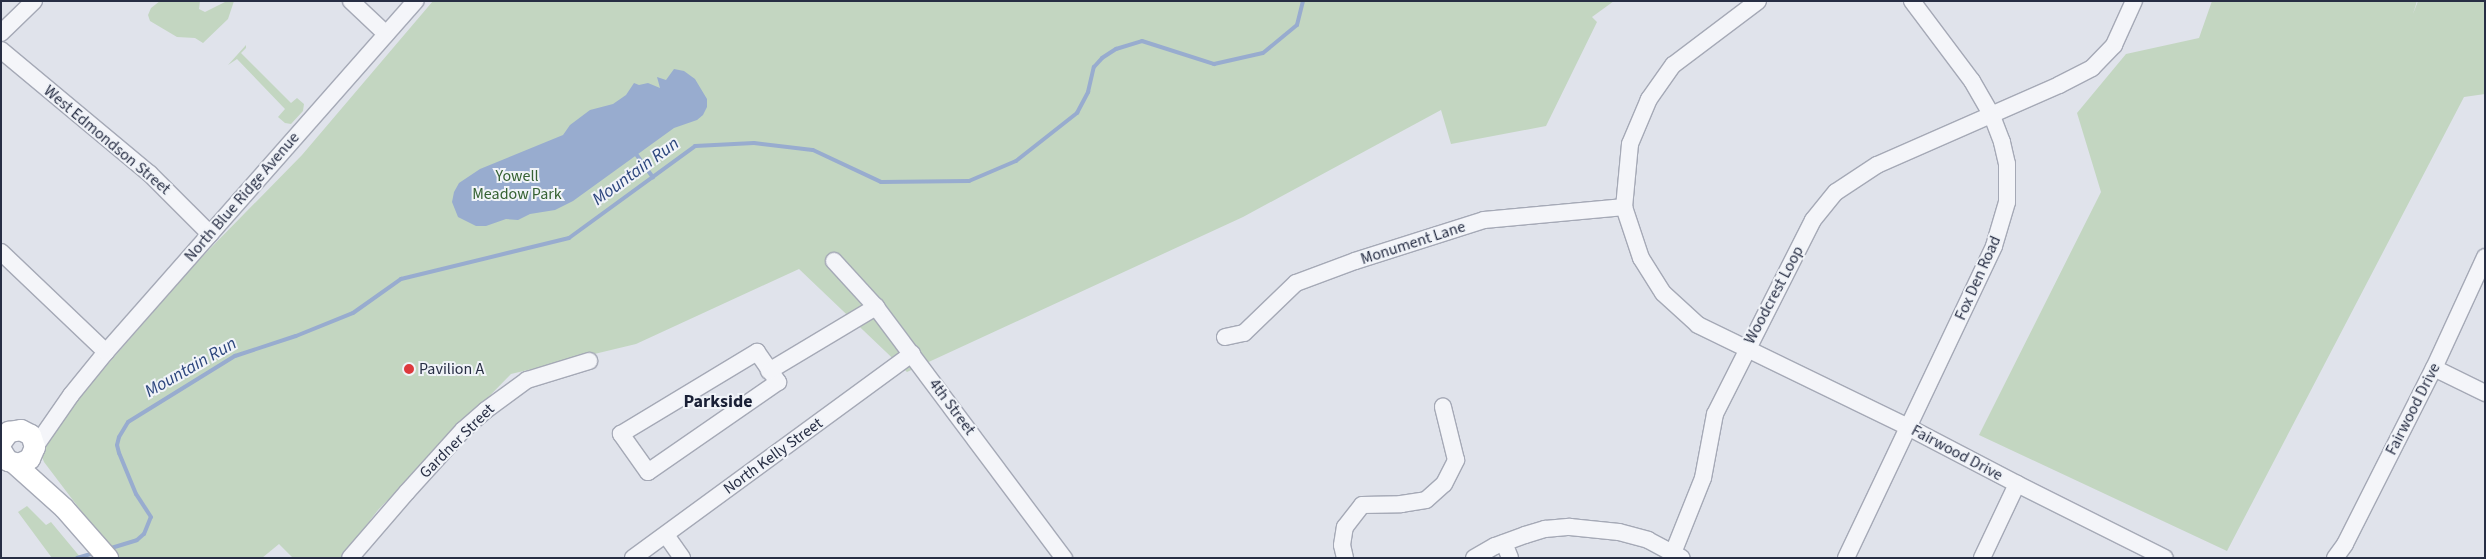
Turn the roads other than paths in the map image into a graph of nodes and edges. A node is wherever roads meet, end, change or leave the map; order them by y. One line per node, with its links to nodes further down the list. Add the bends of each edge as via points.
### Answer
1 (34, 1): 7 (street)
2 (351, 1): 8 (street)
3 (415, 1): 8 (street, North Blue Ridge Avenue)
4 (1758, 1): 11 (street, Woodcrest Loop, via 1673,65 1648,99 1630,144)
5 (1912, 1): 10 (street, Fox Den Road, via 1972,81)
6 (2134, 1): 10 (street, Woodcrest Loop, via 2114,44 2092,68)
7 (1, 33)
8 (386, 34): 12 (street, North Blue Ridge Avenue)
9 (1, 50): 12 (street, West Edmondson Street, via 150,174)
10 (1991, 114): 18 (street, Woodcrest Loop, via 1877,165 1836,192 1814,220); 26 (street, Fox Den Road, via 2007,164 2007,202 1994,246)
11 (1624, 207): 17 (street, Monument Lane, via 1484,220 1355,261 1296,283 1244,333); 18 (street, Woodcrest Loop, via 1641,258 1663,293 1698,325)
12 (210, 234): 19 (street, North Blue Ridge Avenue)
13 (1, 252): 19 (street)
14 (2485, 257): 22 (street, Fairwood Drive)
15 (834, 261): 16 (street, 4th Street)
16 (876, 307): 20 (street, 4th Street); 23 (street)
17 (1225, 337)
18 (1749, 350): 26 (street, Fairwood Drive); 33 (street, via 1715,414 1703,478)
19 (106, 352): 27 (street, North Blue Ridge Avenue, via 71,395)
20 (912, 354): 31 (street, North Kelly Street); 35 (street, 4th Street)
21 (589, 361): 37 (street, Gardner Street, via 527,380 486,410 463,430)
22 (2434, 368): 24 (street); 44 (street, Fairwood Drive, via 2345,544)
23 (769, 371): 23 (street, via 778,382 648,472 621,434 757,352)
24 (2485, 393)
25 (1443, 407): 40 (street, via 1456,460 1444,484 1426,500 1362,505 1345,527 1342,545)
26 (1908, 427): 29 (street, Fairwood Drive); 42 (street, Fox Den Road)
27 (19, 437): 28 (main road, via 27,462); 30 (main road)
28 (8, 457): 30 (main road)
29 (2017, 484): 34 (street, Fairwood Drive); 43 (street)
30 (64, 508): 36 (main road)
31 (666, 535): 38 (street, North Kelly Street); 39 (street)
32 (1507, 550): 33 (street, via 1545,529 1595,528 1648,540); 41 (street)
33 (1676, 556)
34 (2158, 556)
35 (1062, 557)
36 (108, 558)
37 (350, 558)
38 (633, 558)
39 (682, 558)
40 (1345, 558)
41 (1474, 558)
42 (1846, 558)
43 (1982, 558)
44 (2334, 558)

